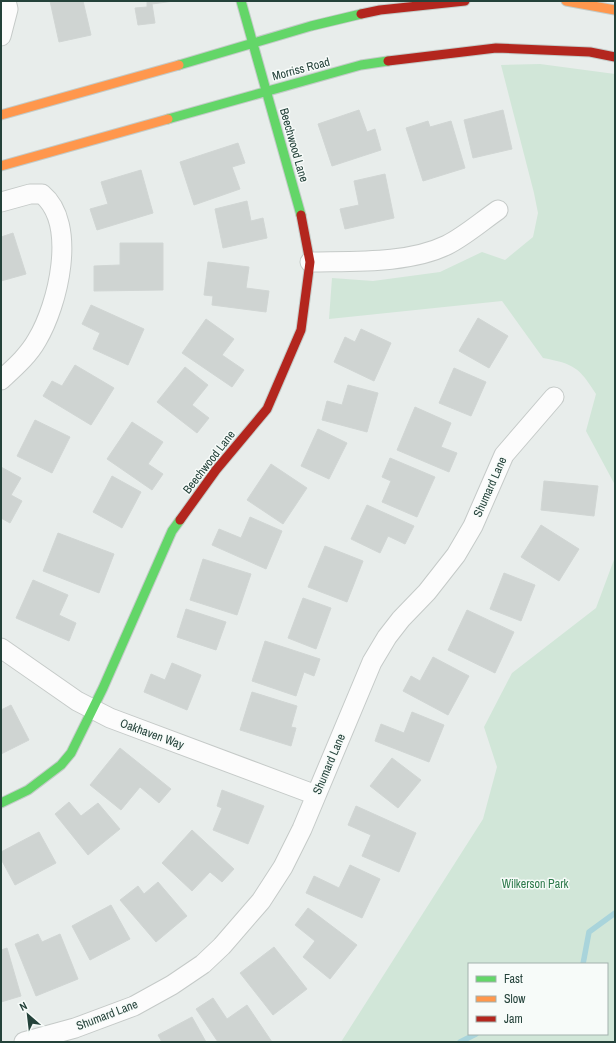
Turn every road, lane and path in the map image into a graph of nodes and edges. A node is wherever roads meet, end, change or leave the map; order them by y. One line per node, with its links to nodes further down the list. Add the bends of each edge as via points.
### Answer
1 (6, 1): 6 (street, via 8,9)
2 (241, 1): 7 (main road, Beechwood Lane)
3 (465, 1): 7 (main road, via 380,10 311,26)
4 (566, 1): 5 (main road)
5 (615, 10)
6 (1, 36)
7 (254, 44): 9 (main road, Beechwood Lane); 10 (main road)
8 (615, 57): 9 (main road, Morriss Road, via 590,52 496,48 361,65)
9 (266, 90): 11 (main road, Morriss Road); 14 (main road, Beechwood Lane, via 300,208)
10 (1, 115)
11 (1, 166)
12 (1, 202): 15 (street, via 30,194 42,194 52,204 63,244 56,291 47,320 37,341 21,362)
13 (498, 210): 14 (street, via 447,245 411,256 372,261)
14 (310, 262): 18 (main road, Beechwood Lane, via 301,330 267,409 216,470 172,531)
15 (1, 380)
16 (554, 397): 19 (street, Shumard Lane, via 504,455 473,526 456,555 401,619 372,662)
17 (1, 648): 18 (street, Oakhaven Way, via 77,701)
18 (93, 709): 19 (street, Oakhaven Way, via 110,718); 20 (main road, Beechwood Lane, via 71,753 61,765 28,790)
19 (316, 795): 21 (street, Shumard Lane, via 283,867 261,901 222,946 202,964 134,1006 75,1028)
20 (1, 803)
21 (24, 1042)

